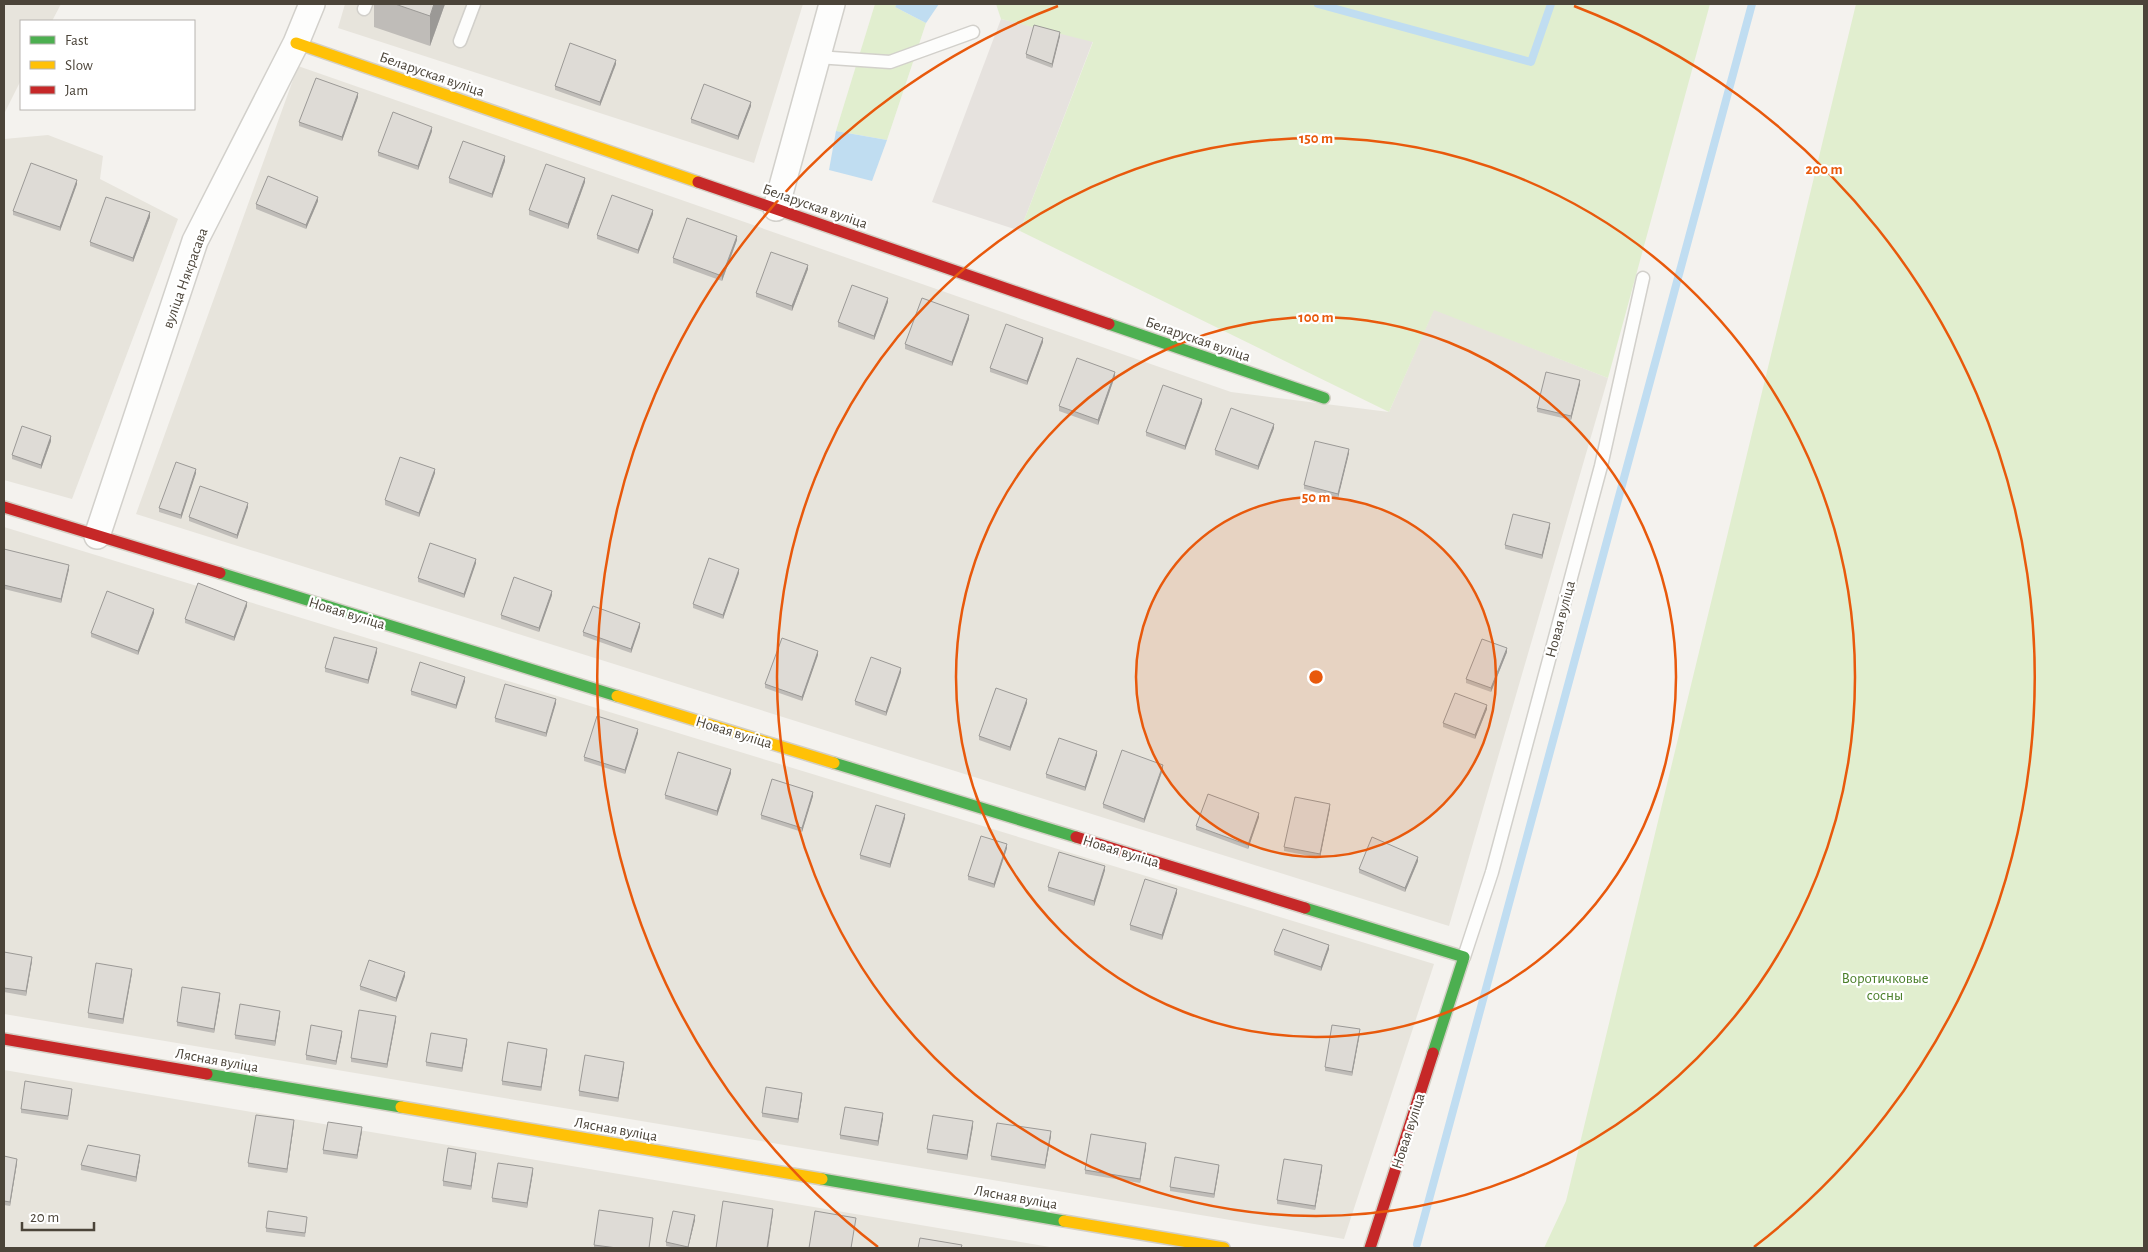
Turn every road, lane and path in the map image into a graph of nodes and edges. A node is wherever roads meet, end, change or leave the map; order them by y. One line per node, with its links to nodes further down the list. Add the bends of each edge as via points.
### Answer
1 (312, 4): 6 (street, вуліца Някрасава)
2 (474, 4): 5 (lane)
3 (832, 4): 7 (street)
4 (973, 32): 7 (lane, via 890,62)
5 (460, 41)
6 (296, 43): 8 (street, Беларуская вуліца); 12 (street, вуліца Някрасава, via 195,241)
7 (817, 57): 8 (street)
8 (776, 208): 10 (street, Беларуская вуліца)
9 (1643, 278): 13 (lane, Новая вуліца, via 1602,466 1492,872)
10 (1324, 398)
11 (4, 507): 12 (street, Новая вуліца)
12 (97, 536): 13 (street, Новая вуліца)
13 (1464, 957): 16 (street, Новая вуліца)
14 (4, 1039): 15 (street, Лясная вуліца)
15 (1224, 1248)
16 (1370, 1248)

